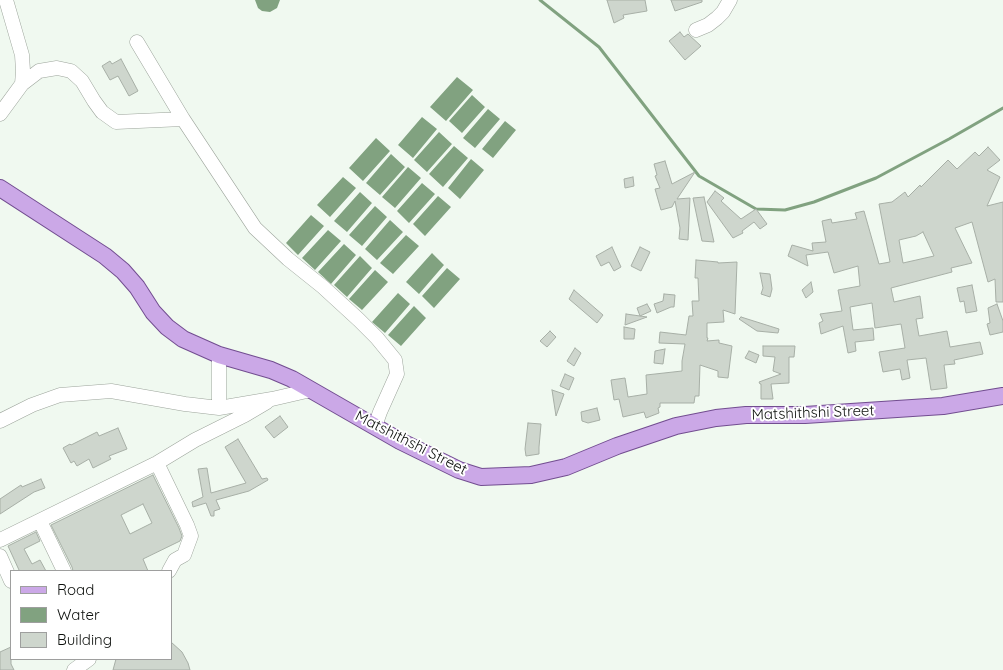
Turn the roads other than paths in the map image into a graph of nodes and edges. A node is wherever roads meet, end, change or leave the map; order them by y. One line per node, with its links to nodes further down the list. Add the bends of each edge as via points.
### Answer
1 (6, 0): 5 (lane, via 22,55)
2 (730, 0): 3 (lane, via 717,18)
3 (696, 30)
4 (137, 42): 7 (lane)
5 (22, 84): 6 (lane); 7 (lane, via 39,71 57,68 71,71 82,81 102,112 116,122)
6 (0, 114)
7 (183, 119): 15 (lane, via 255,228 358,320 396,360 397,374)
8 (0, 188): 9 (main road, Matshithshi Street, via 105,256 137,287 167,327 183,339)
9 (219, 355): 10 (main road, Matshithshi Street, via 271,370); 13 (lane)
10 (311, 390): 12 (lane); 15 (main road, Matshithshi Street)
11 (1003, 396): 15 (main road, Matshithshi Street, via 943,406 716,418 676,426 566,467 531,475 481,477 459,470)
12 (272, 399): 13 (lane); 16 (lane)
13 (218, 408): 14 (lane, via 111,391 60,395)
14 (0, 421)
15 (376, 426)
16 (157, 464): 17 (lane); 21 (lane, via 191,536 184,555 175,560)
17 (40, 521): 18 (lane); 20 (lane)
18 (0, 540)
19 (0, 556): 22 (lane)
20 (64, 570)
21 (170, 570)
22 (10, 579)
23 (88, 660): 24 (lane)
24 (74, 670)

